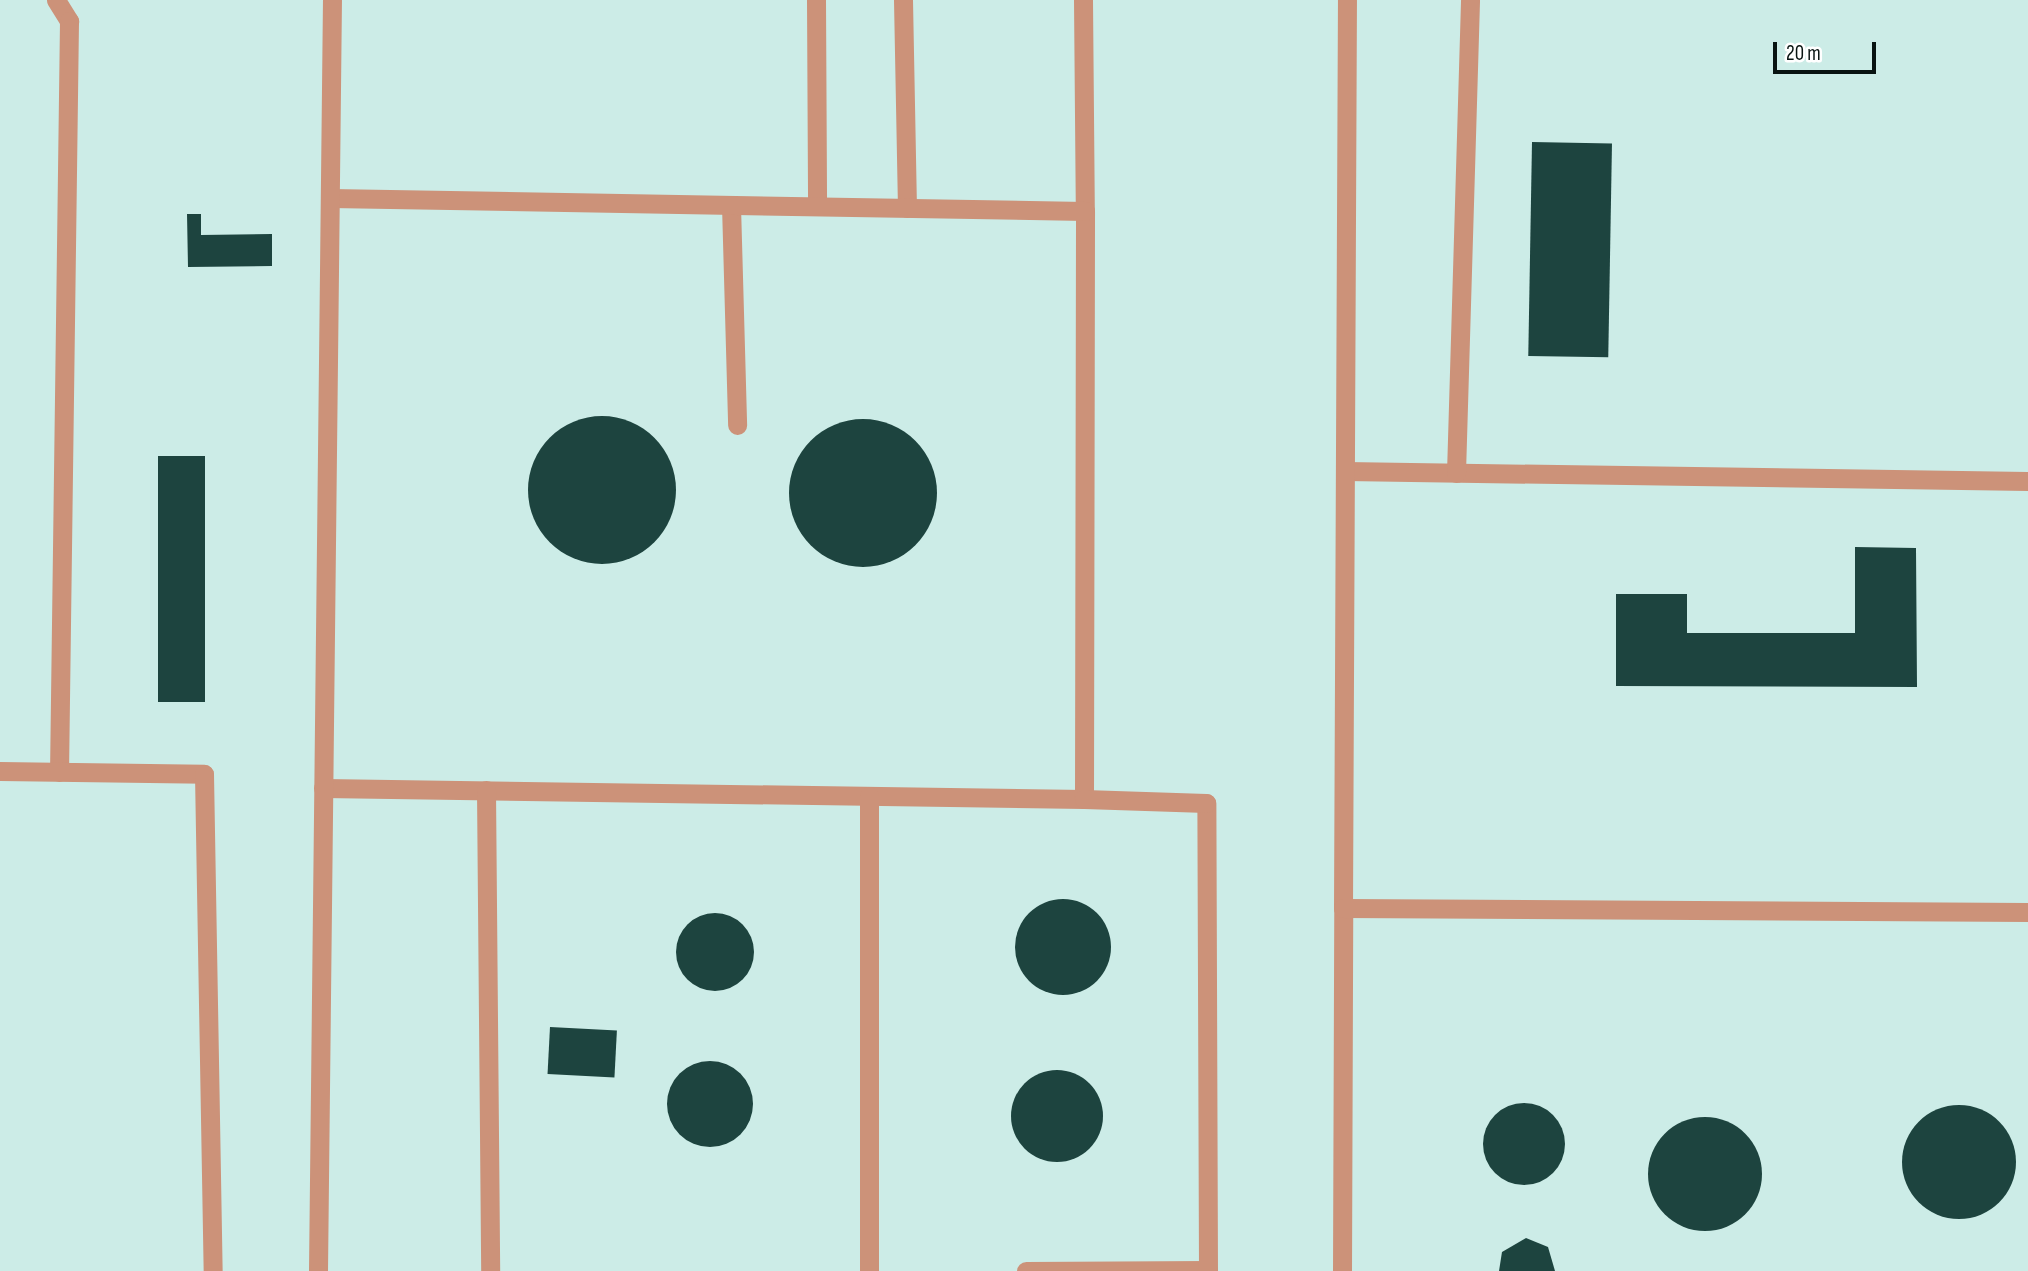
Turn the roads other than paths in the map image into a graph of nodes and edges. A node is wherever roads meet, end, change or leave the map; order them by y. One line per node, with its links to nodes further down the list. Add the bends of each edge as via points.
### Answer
1 (56, 0): 18 (lane, via 69,21)
2 (332, 0): 8 (lane)
3 (816, 0): 10 (lane)
4 (903, 0): 11 (lane)
5 (1083, 0): 12 (lane)
6 (1347, 0): 14 (lane)
7 (1470, 0): 15 (lane)
8 (330, 198): 9 (lane); 19 (lane)
9 (731, 205): 10 (lane); 13 (lane)
10 (817, 206): 11 (lane)
11 (907, 208): 12 (lane)
12 (1085, 211): 22 (lane)
13 (737, 425)
14 (1345, 471): 15 (lane); 23 (lane)
15 (1456, 473): 16 (lane)
16 (2028, 481)
17 (0, 771): 18 (lane)
18 (59, 772): 25 (lane, via 204,774)
19 (323, 788): 20 (lane); 26 (lane)
20 (486, 790): 21 (lane); 27 (lane)
21 (869, 796): 22 (lane); 28 (lane)
22 (1084, 799): 29 (lane, via 1206,803 1208,1270)
23 (1343, 908): 24 (lane); 30 (lane)
24 (2028, 912)
25 (212, 1271)
26 (318, 1271)
27 (491, 1271)
28 (869, 1271)
29 (1026, 1271)
30 (1342, 1271)

